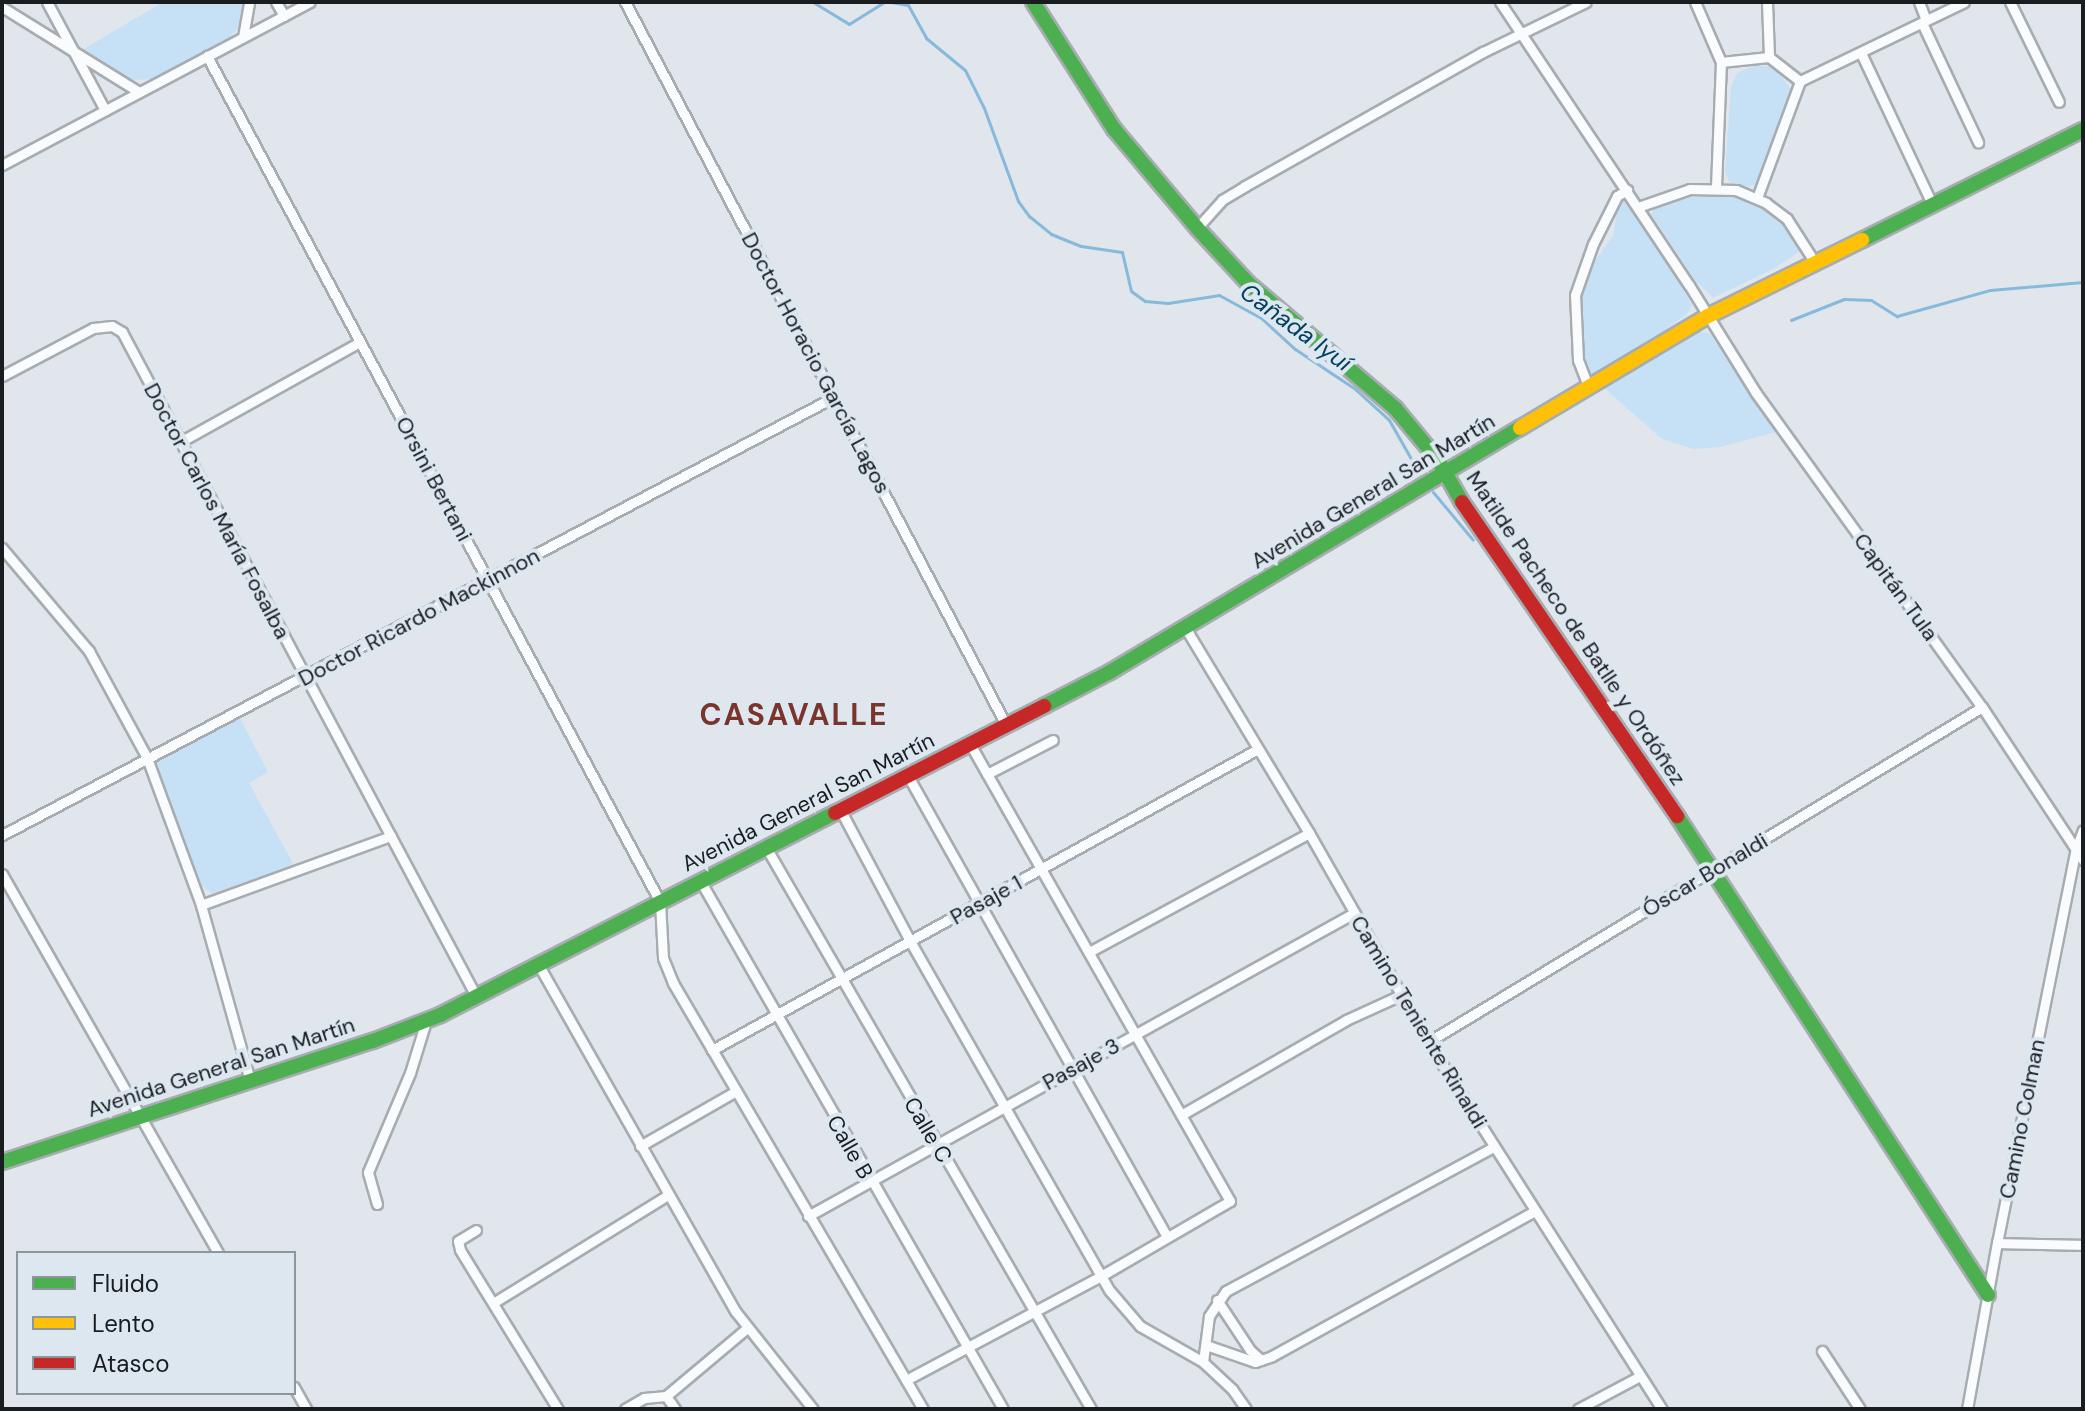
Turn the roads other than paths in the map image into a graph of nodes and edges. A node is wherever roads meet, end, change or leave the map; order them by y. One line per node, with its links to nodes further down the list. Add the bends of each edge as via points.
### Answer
1 (47, 2): 19 (street)
2 (249, 2): 18 (street)
3 (276, 2): 15 (street)
4 (310, 2): 15 (street)
5 (625, 2): 42 (street, Doctor Horacio García Lagos)
6 (1033, 2): 36 (main road, Matilde Pacheco de Batlle y Ordóñez, via 1114,129)
7 (1500, 2): 17 (street, Capitán Tula)
8 (1586, 2): 17 (street)
9 (1695, 2): 23 (street)
10 (1767, 2): 22 (street)
11 (1919, 2): 16 (street)
12 (1964, 2): 16 (street)
13 (2010, 2): 26 (street)
14 (2, 7): 19 (street)
15 (284, 16): 18 (street)
16 (1924, 22): 20 (street); 29 (street)
17 (1521, 32): 32 (street, Capitán Tula); 36 (street, via 1245,186 1222,200)
18 (243, 37): 21 (street)
19 (72, 51): 25 (street); 27 (street)
20 (1861, 53): 24 (street); 34 (street)
21 (207, 56): 25 (street); 39 (street, Orsini Bertani)
22 (1769, 57): 23 (street); 24 (street)
23 (1721, 62): 31 (street)
24 (1800, 81): 33 (street)
25 (139, 92): 27 (street)
26 (2059, 102)
27 (105, 110): 30 (street)
28 (2083, 130): 34 (main road, Avenida General San Martín)
29 (1978, 142)
30 (2, 165)
31 (1716, 187): 33 (street); 35 (street, via 1677,192)
32 (1627, 190): 35 (street, Capitán Tula); 41 (street, via 1617,196 1593,244 1575,295 1579,369)
33 (1757, 198): 37 (street, via 1798,230)
34 (1932, 204): 37 (main road, Avenida General San Martín)
35 (1638, 207): 38 (street, Capitán Tula)
36 (1197, 228): 44 (main road, Matilde Pacheco de Batlle y Ordóñez, via 1259,294 1395,408)
37 (1814, 261): 38 (main road, Avenida General San Martín)
38 (1708, 316): 41 (main road, Avenida General San Martín); 49 (street, Capitán Tula, via 1770,413)
39 (360, 342): 43 (street); 46 (street, Orsini Bertani)
40 (2, 376): 43 (street, Doctor Carlos María Fosalba, via 93,328 112,326 122,332)
41 (1588, 386): 44 (main road, Avenida General San Martín)
42 (834, 397): 46 (street, Doctor Ricardo Mackinnon); 50 (street, Doctor Horacio García Lagos)
43 (180, 442): 48 (street, Doctor Carlos María Fosalba)
44 (1446, 473): 47 (main road, Avenida General San Martín); 66 (main road, Matilde Pacheco de Batlle y Ordóñez, via 1477,527)
45 (2, 548): 54 (street, via 89,651)
46 (489, 580): 48 (street, Doctor Ricardo Mackinnon); 69 (street, Orsini Bertani)
47 (1186, 629): 50 (main road, Avenida General San Martín); 53 (street, Camino Teniente Rinaldi)
48 (305, 678): 54 (street, Doctor Ricardo Mackinnon); 61 (street, Doctor Carlos María Fosalba)
49 (1982, 707): 63 (street, Capitán Tula); 66 (street, Óscar Bonaldi)
50 (1006, 725): 52 (main road, Avenida General San Martín)
51 (1053, 740): 55 (street)
52 (970, 744): 55 (street); 56 (main road, Avenida General San Martín)
53 (1258, 749): 59 (street, Camino Teniente Rinaldi); 65 (street, Pasaje 1)
54 (147, 758): 60 (street, Doctor Ricardo Mackinnon); 71 (street)
55 (987, 774): 65 (street)
56 (908, 776): 57 (main road, Avenida General San Martín); 70 (street)
57 (841, 811): 62 (main road, Avenida General San Martín); 73 (street)
58 (2083, 830): 63 (street, Camino Colman)
59 (1309, 833): 72 (street, Camino Teniente Rinaldi); 74 (street)
60 (2, 835)
61 (391, 836): 71 (street); 78 (street, Doctor Carlos María Fosalba)
62 (767, 849): 68 (main road, Avenida General San Martín); 76 (street, Calle C)
63 (2076, 849): 64 (street, Capitán Tula); 101 (street, Camino Colman)
64 (2083, 860)
65 (1042, 869): 70 (street, Pasaje 1); 74 (street)
66 (1712, 871): 82 (street, Óscar Bonaldi); 105 (main road, Matilde Pacheco de Batlle y Ordóñez)
67 (2, 874): 89 (street)
68 (701, 882): 69 (main road, Avenida General San Martín); 79 (street, Calle B)
69 (660, 902): 75 (main road, Avenida General San Martín); 83 (street, via 666,965)
70 (979, 904): 73 (street, Pasaje 1); 84 (street)
71 (201, 905): 85 (street)
72 (1354, 913): 77 (street, Camino Teniente Rinaldi); 81 (street, Pasaje 3)
73 (910, 941): 76 (street, Pasaje 1); 87 (street)
74 (1089, 952): 81 (street)
75 (538, 964): 78 (main road, Avenida General San Martín); 91 (street)
76 (840, 978): 79 (street, Pasaje 1); 90 (street, Calle C)
77 (1401, 995): 82 (street, Camino Teniente Rinaldi); 88 (street, via 1346,1020)
78 (476, 996): 80 (main road, Avenida General San Martín)
79 (775, 1014): 83 (street, Pasaje 1); 94 (street, Calle B)
80 (426, 1021): 85 (main road, Avenida General San Martín); 96 (street, via 368,1172)
81 (1136, 1034): 84 (street, Pasaje 3); 88 (street)
82 (1428, 1042): 92 (street, Camino Teniente Rinaldi)
83 (712, 1050): 86 (street)
84 (1073, 1069): 87 (street, Pasaje 3); 100 (street)
85 (250, 1081): 89 (main road, Avenida General San Martín)
86 (736, 1091): 91 (street); 98 (street)
87 (1004, 1107): 90 (street, Pasaje 3); 104 (street)
88 (1181, 1115): 100 (street, via 1230,1201)
89 (140, 1116): 93 (main road, Avenida General San Martín); 103 (street)
90 (935, 1145): 94 (street, Pasaje 3); 108 (street, Calle C)
91 (640, 1146): 95 (street)
92 (1493, 1147): 97 (street, Camino Teniente Rinaldi); 106 (street)
93 (2, 1162)
94 (869, 1181): 98 (street, Pasaje 3); 111 (street, Calle B)
95 (668, 1195): 107 (street); 109 (street)
96 (377, 1204)
97 (1533, 1212): 113 (street); 115 (street, Camino Teniente Rinaldi)
98 (808, 1216): 116 (street)
99 (476, 1230): 107 (street, via 458,1241)
100 (1166, 1235): 104 (street)
101 (1997, 1243): 102 (street); 105 (street, Camino Colman)
102 (2083, 1245)
103 (217, 1251)
104 (1101, 1276): 108 (street); 114 (street, via 1140,1326)
105 (1988, 1295): 131 (street, Camino Colman)
106 (1217, 1300): 110 (street); 113 (street)
107 (493, 1303): 120 (street)
108 (1034, 1310): 111 (street); 126 (street, Calle C)
109 (747, 1328): 118 (street); 123 (street)
110 (1206, 1345): 113 (street); 114 (street)
111 (967, 1347): 116 (street); 125 (street, Calle B)
112 (1822, 1351): 130 (street)
113 (1261, 1360)
114 (1203, 1362): 127 (street)
115 (1640, 1376): 128 (street); 129 (street, Camino Teniente Rinaldi)
116 (906, 1380): 124 (street)
117 (296, 1391): 119 (street)
118 (666, 1396): 121 (street, via 644,1398); 122 (street)
119 (306, 1409)
120 (558, 1409)
121 (625, 1409)
122 (675, 1409)
123 (813, 1409)
124 (923, 1409)
125 (1003, 1409)
126 (1091, 1409)
127 (1246, 1409)
128 (1578, 1409)
129 (1662, 1409)
130 (1860, 1409)
131 (1967, 1409)

